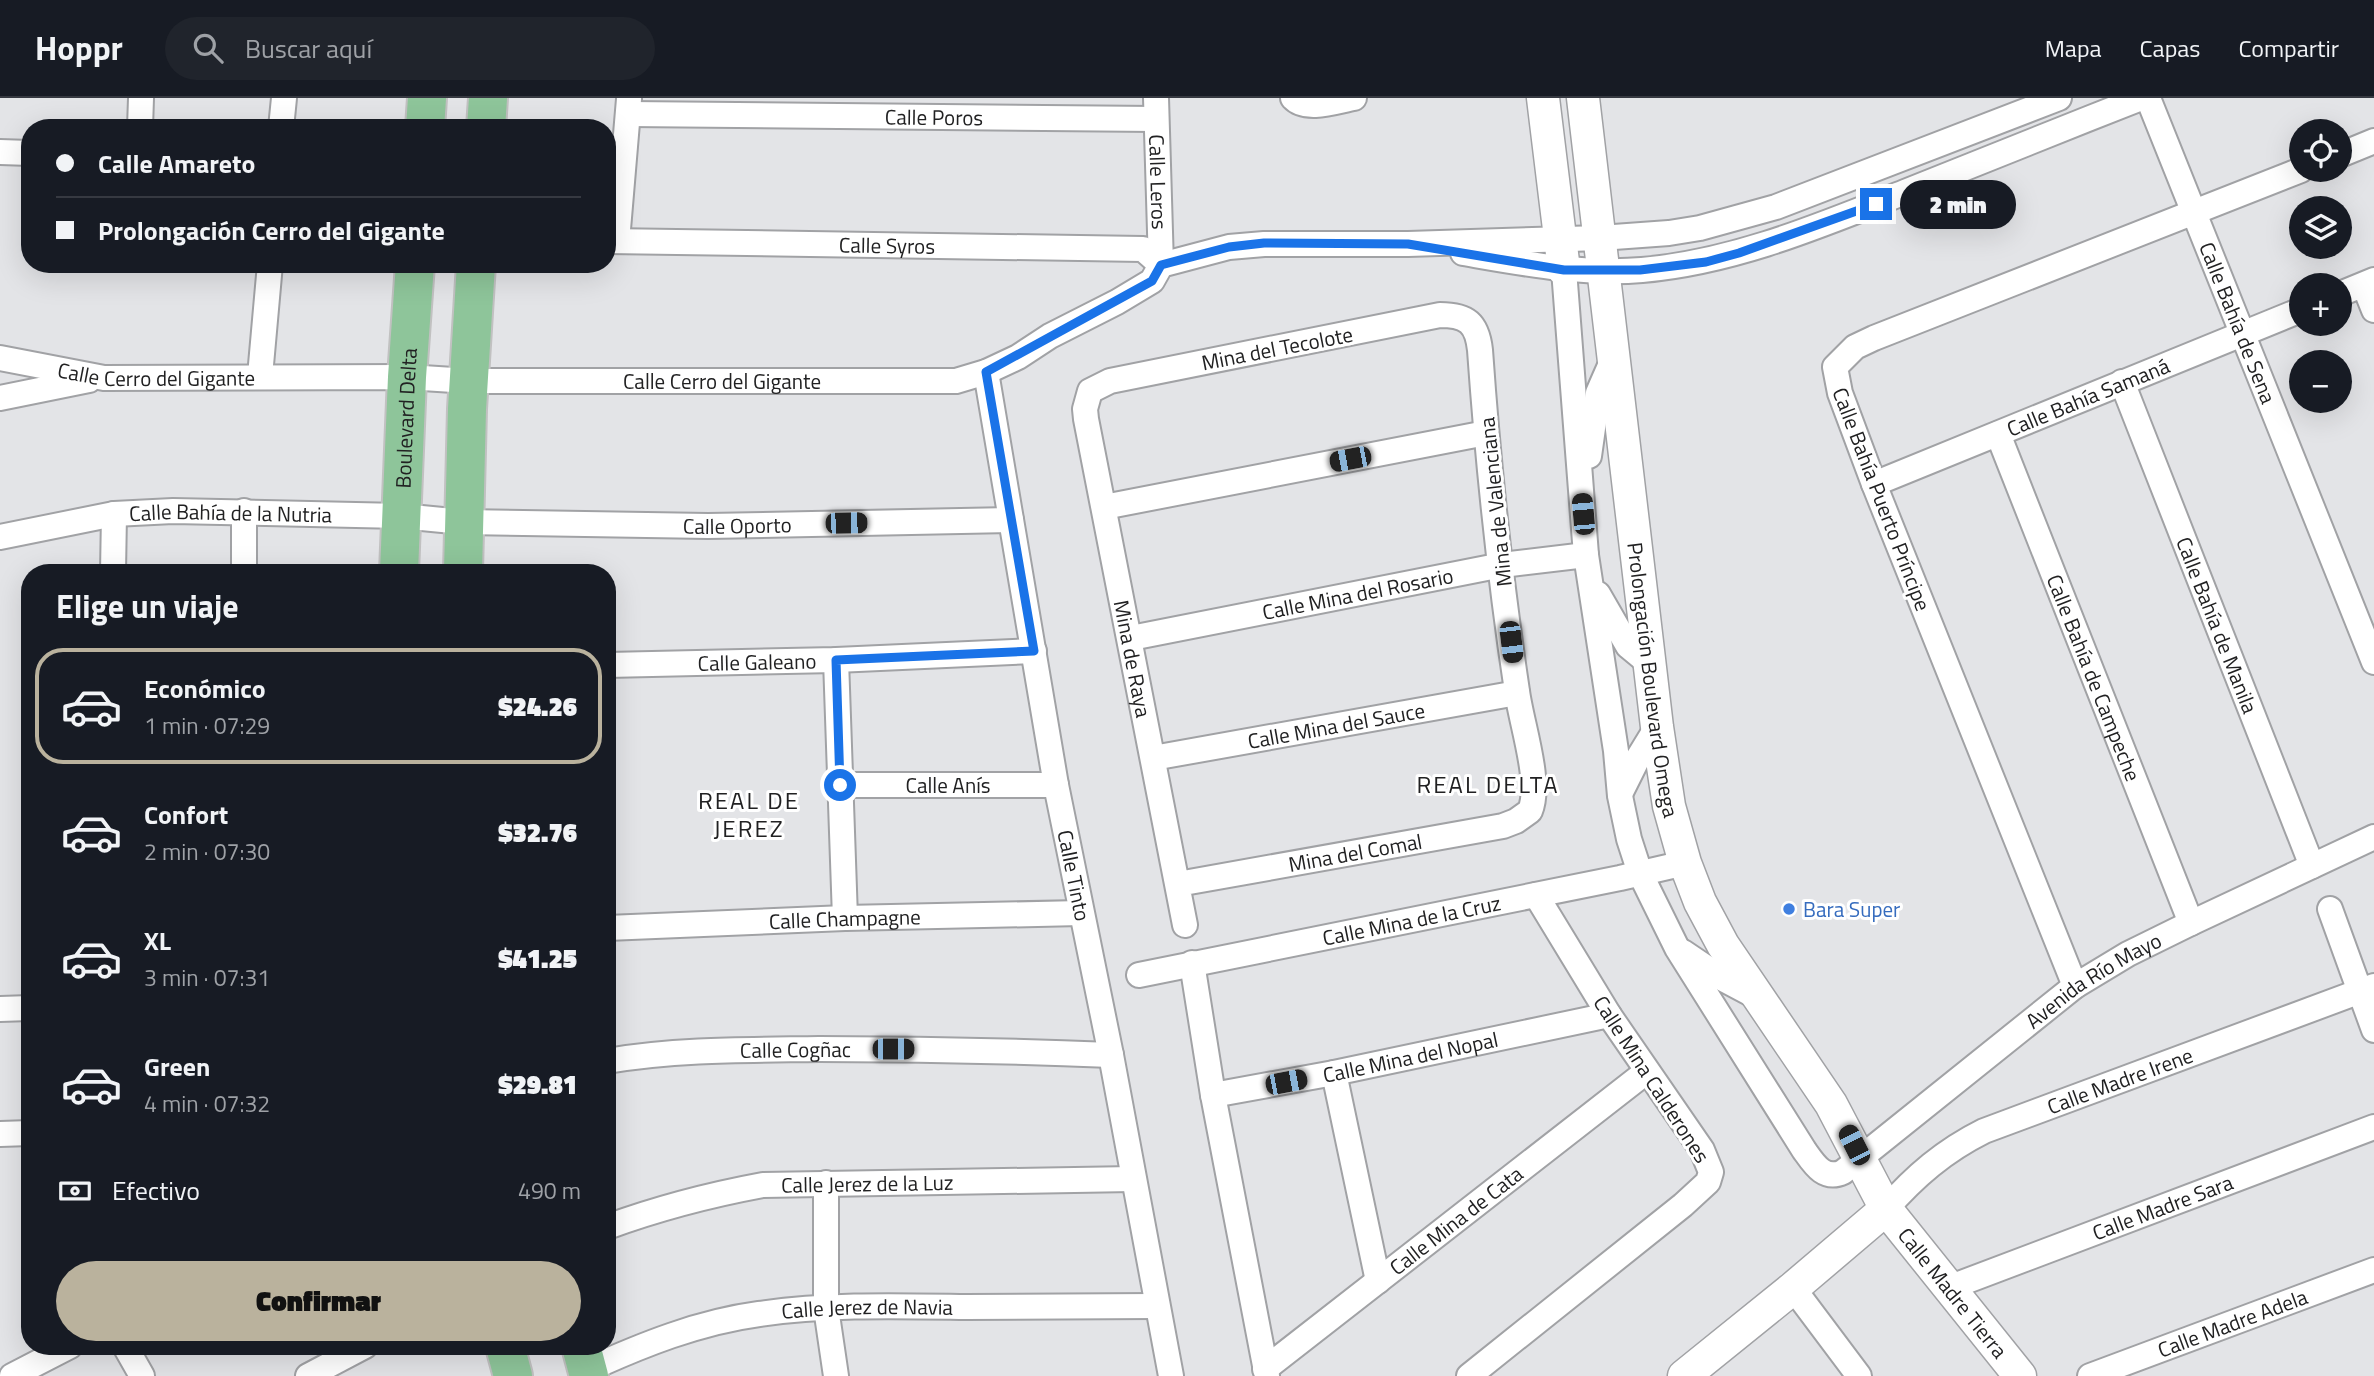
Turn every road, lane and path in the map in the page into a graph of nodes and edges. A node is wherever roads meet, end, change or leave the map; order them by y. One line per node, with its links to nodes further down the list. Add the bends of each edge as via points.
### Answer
1 (141, 98): 14 (street)
2 (284, 98): 15 (street)
3 (427, 98): 16 (main road)
4 (488, 98): 17 (main road)
5 (1293, 98): 6 (street, via 1308,105)
6 (1354, 98)
7 (1543, 98): 25 (street)
8 (1583, 98): 26 (street, Prolongación Boulevard Omega)
9 (2059, 98): 26 (street, via 1776,207 1700,228)
10 (2141, 98): 31 (street, via 1777,241 1706,262)
11 (2148, 98): 24 (street, Calle Bahía de Sena)
12 (628, 106): 13 (street, Calle Poros); 23 (street)
13 (1156, 108): 29 (street, Calle Leros)
14 (140, 119)
15 (282, 119)
16 (426, 119)
17 (487, 119)
18 (2374, 141): 19 (street)
19 (2352, 150)
20 (0, 152): 21 (street)
21 (21, 153)
22 (2289, 175): 24 (street, Calle Bahía Puerto Príncipe)
23 (616, 207)
24 (2194, 212): 40 (street, Calle Bahía de Sena); 53 (street, Calle Bahía Puerto Príncipe, via 1874,338 1843,356 1835,366 1836,379)
25 (1560, 238): 26 (street); 28 (street); 30 (street)
26 (1600, 238): 31 (street, Prolongación Boulevard Omega)
27 (616, 241): 29 (street, Calle Syros, via 1143,250)
28 (1408, 244): 29 (street, via 1264,243); 30 (street)
29 (1161, 265): 43 (street, Calle Cerro del Gigante, via 1152,281)
30 (1564, 270): 31 (street); 54 (street)
31 (1604, 272): 42 (street, Prolongación Boulevard Omega)
32 (269, 273): 44 (street)
33 (414, 273): 45 (main road, Boulevard Delta)
34 (475, 273): 47 (main road)
35 (2369, 283): 36 (street); 37 (street)
36 (2352, 290)
37 (2374, 310)
38 (2289, 315): 40 (street, Calle Bahía Samaná)
39 (1466, 319): 49 (street, Mina del Tecolote, via 1433,316 1110,381); 51 (street, Mina de Valenciana, via 1479,338)
40 (2244, 334): 48 (street, Calle Bahía Samaná); 71 (street, Calle Bahía de Sena)
41 (0, 358): 46 (street, Calle Cerro del Gigante)
42 (1613, 359): 54 (street, via 1598,393); 73 (street, Prolongación Boulevard Omega)
43 (986, 372): 47 (street, Calle Cerro del Gigante, via 956,381 916,382); 59 (street, Calle Tinto)
44 (260, 376): 45 (street, Calle Cerro del Gigante); 46 (street, Calle Cerro del Gigante)
45 (407, 377): 47 (street, Calle Cerro del Gigante); 58 (main road, Boulevard Delta)
46 (104, 378): 50 (street)
47 (469, 381): 60 (main road)
48 (2122, 383): 52 (street, Calle Bahía Samaná); 83 (street, Calle Bahía de Manila)
49 (1090, 391): 55 (street, Mina de Raya, via 1085,409)
50 (0, 398)
51 (1486, 433): 55 (street); 66 (street, Mina de Valenciana)
52 (1998, 434): 53 (street, Calle Bahía Samaná); 90 (street, Calle Bahía de Campeche)
53 (1874, 484): 96 (street, Calle Bahía Puerto Príncipe)
54 (1581, 494): 67 (street)
55 (1104, 507): 68 (street, Mina de Raya)
56 (244, 511): 57 (street, Calle Bahía de la Nutria); 58 (street, Calle Bahía de la Nutria); 63 (street)
57 (114, 514): 61 (street, Calle Bahía de la Nutria); 62 (street)
58 (401, 516): 60 (street, Calle Bahía de la Nutria); 64 (main road, Boulevard Delta)
59 (1011, 520): 60 (street, Calle Oporto, via 708,526); 69 (street, Calle Tinto)
60 (463, 522): 65 (main road)
61 (0, 537)
62 (113, 564)
63 (244, 564)
64 (399, 564)
65 (463, 564)
66 (1502, 565): 67 (street, Calle Mina del Rosario); 68 (street, Calle Mina del Rosario); 74 (street, Mina de Valenciana)
67 (1588, 567): 73 (street, via 1628,646); 79 (street)
68 (1131, 638): 76 (street, Mina de Raya)
69 (1034, 651): 70 (street, Calle Galeano); 78 (street, Calle Tinto)
70 (836, 660): 72 (street, Calle Galeano); 77 (street)
71 (2374, 662)
72 (616, 664)
73 (1651, 665): 75 (street, Prolongación Boulevard Omega)
74 (1517, 692): 76 (street, Calle Mina del Sauce); 80 (street, Mina de Valenciana, via 1535,790)
75 (1657, 727): 79 (street); 82 (street, Prolongación Boulevard Omega, via 1669,806)
76 (1153, 758): 85 (street, Mina de Raya)
77 (840, 785): 78 (street, Calle Anís); 89 (street)
78 (1056, 785): 88 (street, Calle Tinto)
79 (1620, 796): 84 (street)
80 (1530, 811): 85 (street, Mina del Comal, via 1503,826)
81 (2374, 837): 83 (street, Avenida Río Mayo)
82 (1685, 863): 84 (street, Calle Mina de la Cruz); 98 (street, Prolongación Boulevard Omega, via 1700,902)
83 (2312, 866): 90 (street, Avenida Río Mayo)
84 (1640, 873): 86 (street, Calle Mina de la Cruz); 93 (street)
85 (1178, 884): 91 (street, Mina de Raya)
86 (1536, 895): 94 (street, Calle Mina de la Cruz); 101 (street, Calle Mina Calderones)
87 (2330, 909): 97 (street)
88 (1081, 913): 89 (street, Calle Champagne); 103 (street, Calle Tinto)
89 (845, 918): 92 (street, Calle Champagne)
90 (2191, 923): 96 (street, Avenida Río Mayo)
91 (1185, 925)
92 (616, 928)
93 (1677, 948): 98 (street); 111 (street, via 1810,1158 1829,1175)
94 (1192, 963): 95 (street, Calle Mina de la Cruz); 107 (street)
95 (1139, 975)
96 (2075, 986): 111 (street, Avenida Río Mayo)
97 (2367, 988): 102 (street); 114 (street, Calle Madre Irene, via 1984,1131 1930,1163)
98 (1755, 996): 111 (street, Prolongación Boulevard Omega, via 1831,1104)
99 (21, 1008): 100 (street)
100 (0, 1009)
101 (1609, 1015): 105 (street, Calle Mina Calderones); 106 (street, Calle Mina del Nopal)
102 (2374, 1030)
103 (1111, 1055): 104 (street, Calle Cogñac, via 735,1050); 112 (street, Calle Tinto)
104 (616, 1060)
105 (1646, 1072): 117 (street, Calle Mina de Cata); 137 (street, Calle Mina Calderones, via 1702,1150 1711,1172 1708,1182)
106 (1334, 1073): 107 (street, Calle Mina del Nopal); 117 (street)
107 (1213, 1095): 129 (street)
108 (2374, 1127): 118 (street, Calle Madre Sara)
109 (21, 1133): 110 (street)
110 (0, 1134)
111 (1852, 1165): 114 (street, Prolongación Boulevard Omega)
112 (1133, 1179): 113 (street, Calle Jerez de la Luz); 120 (street, Calle Tinto)
113 (826, 1183): 115 (street, Calle Jerez de la Luz, via 763,1185 709,1195); 121 (street)
114 (1886, 1209): 118 (street, Calle Madre Tierra); 119 (street)
115 (616, 1224)
116 (2374, 1270): 140 (street, Calle Madre Adela)
117 (1378, 1281): 129 (street, Calle Mina de Cata)
118 (1951, 1287): 139 (street, Calle Madre Tierra)
119 (1793, 1288): 130 (street); 138 (street)
120 (1157, 1306): 121 (street, Calle Jerez de Navia); 136 (street, Calle Tinto)
121 (826, 1308): 122 (street, Calle Jerez de Navia, via 758,1314 700,1326); 135 (street)
122 (616, 1354)
123 (53, 1355): 131 (street)
124 (130, 1355): 132 (street)
125 (348, 1355): 133 (street)
126 (507, 1355): 134 (main road)
127 (614, 1355): 128 (street, Calle Jerez de Navia)
128 (586, 1364)
129 (1266, 1372)
130 (1693, 1373)
131 (12, 1376)
132 (142, 1376)
133 (308, 1376)
134 (513, 1376)
135 (836, 1376)
136 (1171, 1376)
137 (1469, 1376)
138 (1859, 1376)
139 (2020, 1376)
140 (2090, 1376)

